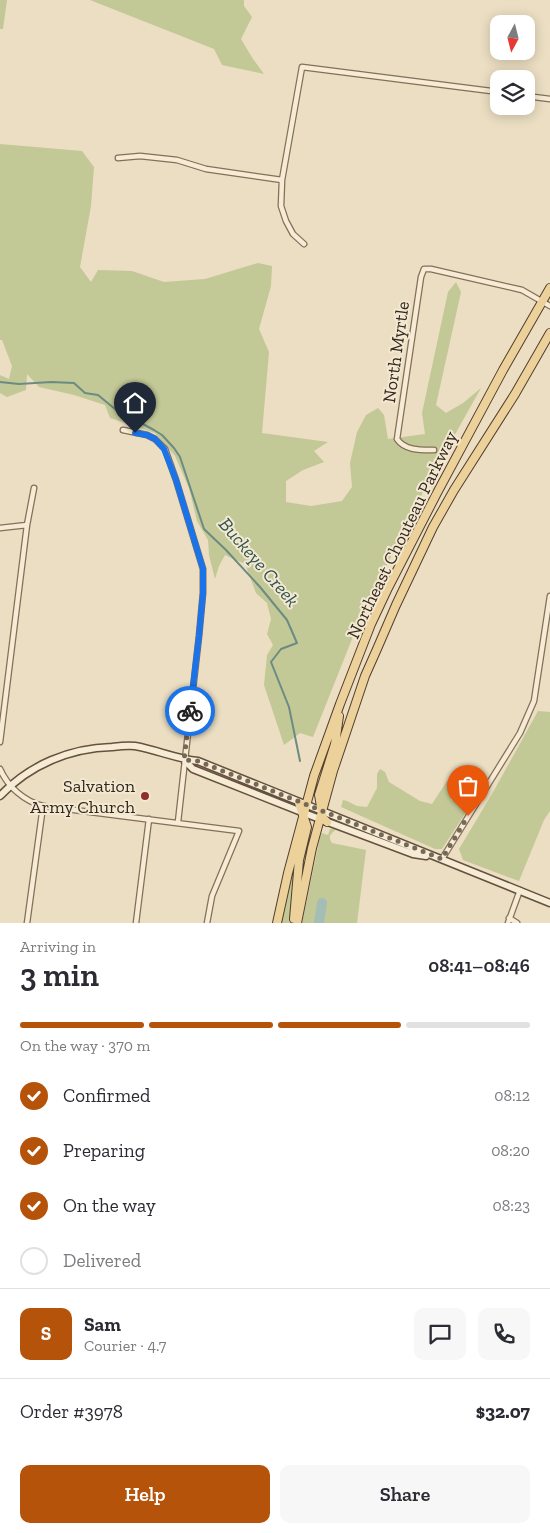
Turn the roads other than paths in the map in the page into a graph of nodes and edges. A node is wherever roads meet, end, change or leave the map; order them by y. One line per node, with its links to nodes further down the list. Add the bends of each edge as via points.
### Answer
1 (490, 91): 5 (street, via 302,67)
2 (535, 97): 3 (street)
3 (550, 99)
4 (118, 158): 5 (street, via 140,156 177,160 206,169)
5 (282, 180): 6 (street, via 281,206 286,221)
6 (304, 244)
7 (550, 288): 8 (main road, Northeast Chouteau Parkway)
8 (546, 304): 11 (street, North Myrtle, via 522,290 424,269 398,439 405,447); 16 (main road, Northeast Chouteau Parkway, via 503,370 457,454 371,624)
9 (550, 333): 25 (main road, Northeast Chouteau Parkway, via 454,490 410,573 365,676 333,771)
10 (123, 430): 19 (street, via 147,435 164,449 203,569 199,636)
11 (434, 450)
12 (34, 488): 13 (street)
13 (27, 525): 14 (street); 17 (street)
14 (0, 528)
15 (550, 596): 28 (street, via 534,701 520,733)
16 (340, 704): 24 (main road, Northeast Chouteau Parkway); 25 (main road, via 338,730 319,795)
17 (2, 715): 18 (street)
18 (0, 742)
19 (184, 760): 21 (main road, via 133,746 93,747 59,756); 24 (main road, via 198,761); 24 (main road, via 193,769); 27 (street)
20 (0, 769): 21 (street)
21 (11, 784): 22 (main road); 23 (street, via 25,799)
22 (0, 796)
23 (43, 806): 26 (street); 32 (street)
24 (303, 807): 25 (main road); 35 (main road, Northeast Chouteau Parkway); 36 (main road, via 307,827 299,860)
25 (322, 817): 28 (main road); 28 (main road, via 414,854); 36 (main road, Northeast Chouteau Parkway)
26 (149, 819): 27 (street); 33 (street)
27 (178, 822): 34 (street, via 239,830 212,896)
28 (442, 859): 29 (main road)
29 (520, 890): 30 (main road); 31 (street)
30 (550, 903)
31 (508, 921): 37 (street)
32 (27, 923)
33 (136, 923)
34 (207, 923)
35 (277, 923)
36 (296, 923)
37 (517, 923)

